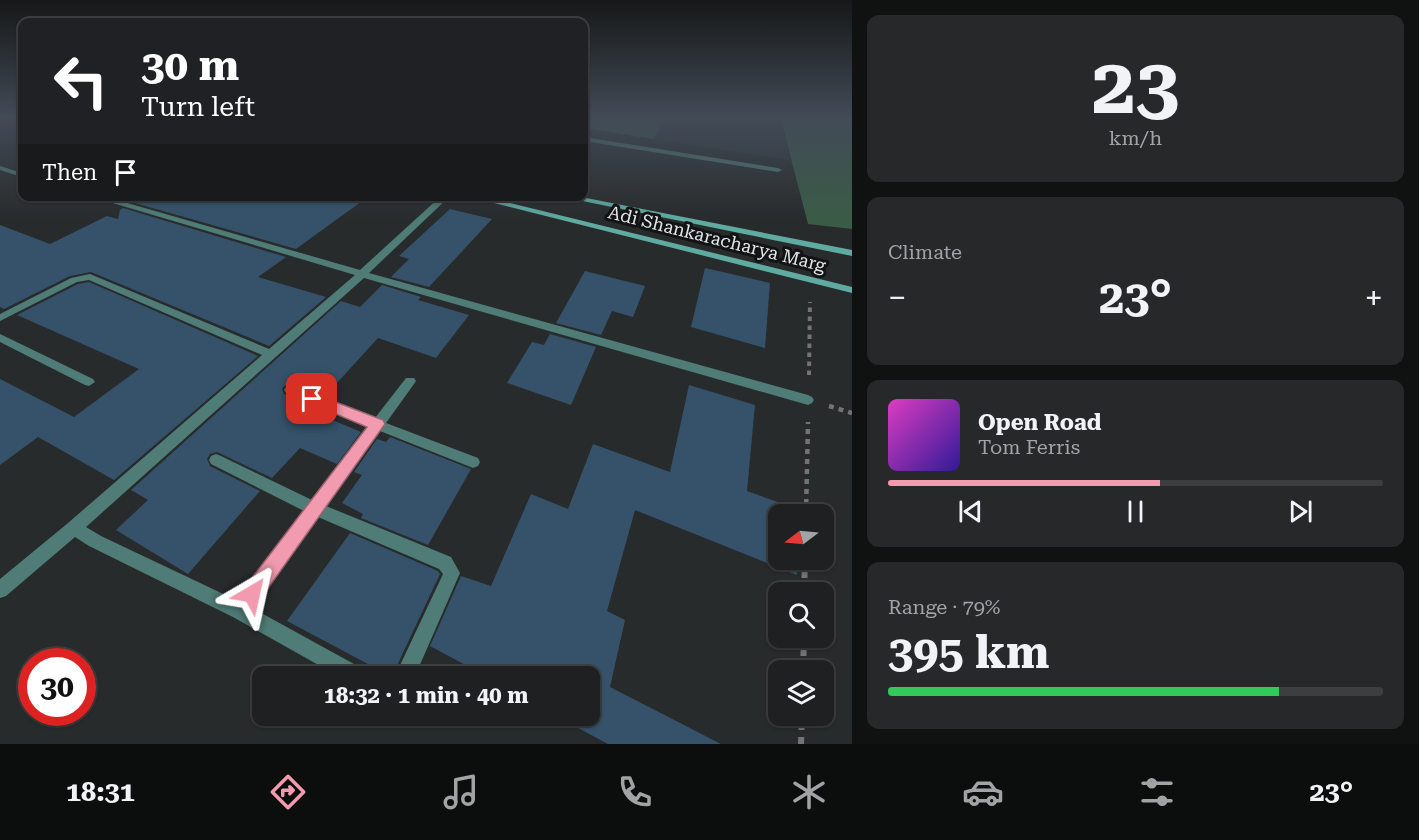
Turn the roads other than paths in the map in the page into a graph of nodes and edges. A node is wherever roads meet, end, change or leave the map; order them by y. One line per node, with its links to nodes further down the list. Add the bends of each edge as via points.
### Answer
1 (657, 151): 3 (street)
2 (0, 168): 4 (street)
3 (778, 170)
4 (18, 174)
5 (110, 201): 10 (street)
6 (441, 201): 10 (street)
7 (490, 201): 11 (main road, Adi Shankaracharya Marg)
8 (586, 201): 9 (main road, Adi Shankaracharya Marg)
9 (852, 254)
10 (362, 274): 14 (street); 18 (street)
11 (852, 290)
12 (0, 318): 14 (street, via 74,280 90,277)
13 (0, 338): 16 (street)
14 (272, 355): 23 (street)
15 (410, 381): 19 (street)
16 (89, 382)
17 (290, 390): 19 (street)
18 (808, 400)
19 (377, 424): 21 (street); 22 (street)
20 (216, 460): 22 (street)
21 (473, 462)
22 (315, 509): 25 (street); 27 (street, via 445,563 452,573)
23 (74, 528): 24 (street); 25 (street)
24 (0, 590)
25 (239, 611): 26 (street)
26 (338, 666)
27 (410, 666)

